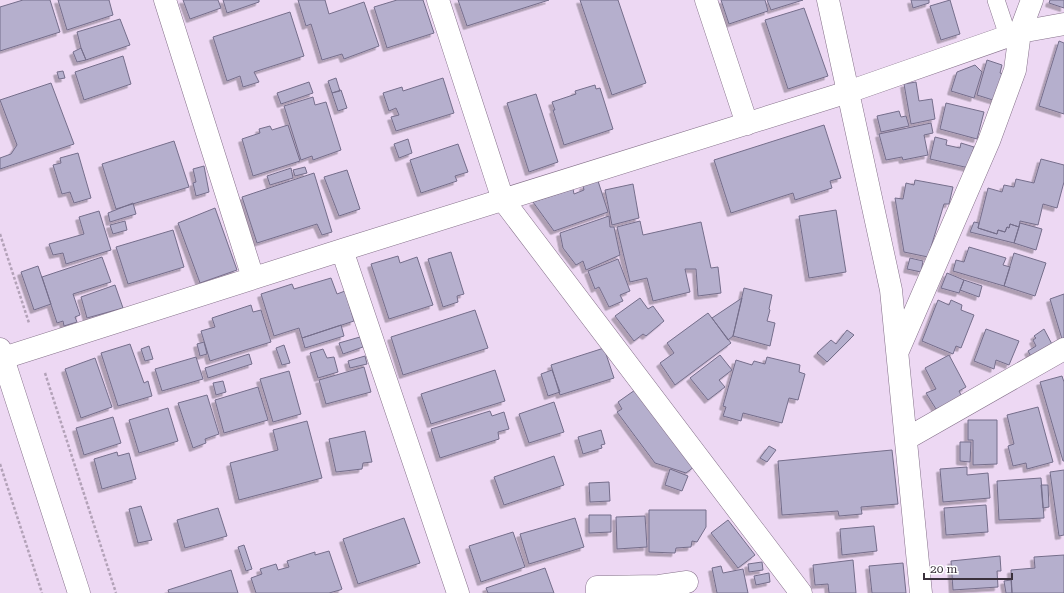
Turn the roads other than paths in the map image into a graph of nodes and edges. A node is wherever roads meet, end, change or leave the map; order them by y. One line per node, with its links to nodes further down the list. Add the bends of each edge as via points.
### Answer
1 (166, 0): 13 (street)
2 (438, 0): 11 (street)
3 (706, 0): 10 (street)
4 (828, 0): 9 (street)
5 (996, 0): 8 (lane)
6 (1032, 0): 8 (street)
7 (1064, 24): 8 (street)
8 (1014, 34): 9 (street); 15 (street, via 1015,70 989,141)
9 (848, 92): 10 (street); 15 (street, via 891,290)
10 (747, 124): 11 (street)
11 (503, 200): 12 (street); 22 (street)
12 (342, 250): 13 (street); 20 (street)
13 (253, 278): 16 (street, via 36,347)
14 (1064, 349): 17 (street)
15 (898, 352): 17 (street)
16 (1, 355): 19 (street)
17 (906, 439): 23 (street)
18 (687, 582): 21 (street, via 659,586 597,587)
19 (80, 593)
20 (458, 593)
21 (597, 593)
22 (801, 593)
23 (921, 593)

